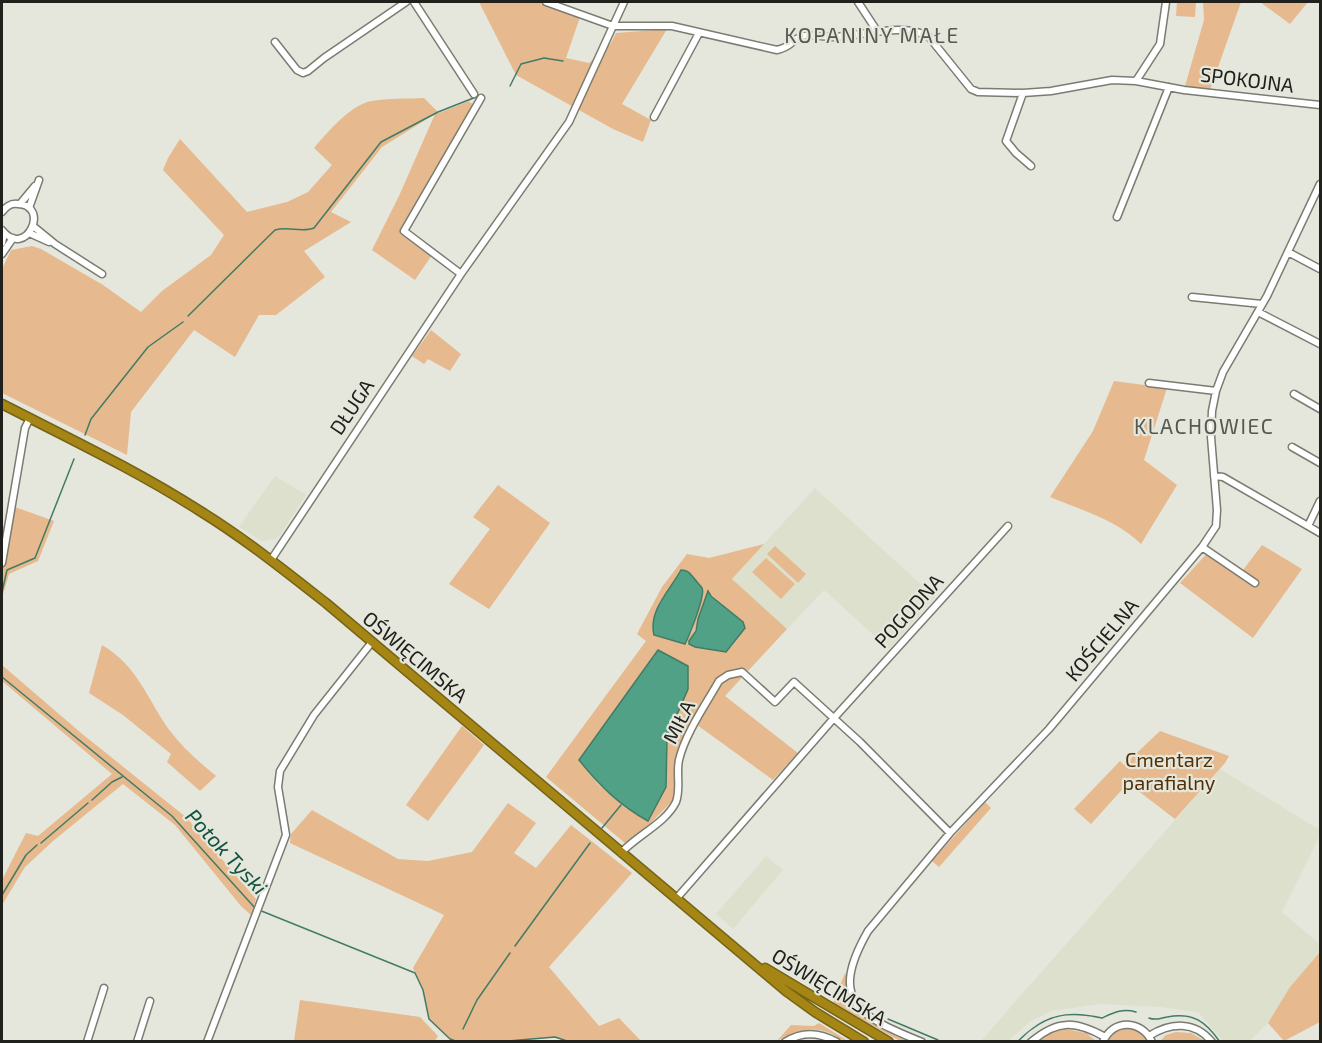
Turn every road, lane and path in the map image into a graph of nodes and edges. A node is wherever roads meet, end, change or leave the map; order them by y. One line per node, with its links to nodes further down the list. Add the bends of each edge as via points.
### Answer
1 (406, 2): 10 (street, via 303,73)
2 (414, 2): 33 (street, via 478,96 404,231)
3 (546, 2): 7 (street, SPOKOJNA)
4 (624, 2): 7 (street, DŁUGA)
5 (858, 2): 8 (street)
6 (1166, 2): 11 (street, via 1160,44)
7 (613, 26): 9 (street, SPOKOJNA, via 672,26); 33 (street, DŁUGA, via 569,122)
8 (877, 31): 9 (street, SPOKOJNA, via 800,37 791,46 777,51); 13 (street, SPOKOJNA, via 922,33 929,37 978,92)
9 (699, 33): 15 (street)
10 (275, 42)
11 (1136, 81): 12 (street, SPOKOJNA); 13 (street, SPOKOJNA, via 1112,80)
12 (1169, 87): 14 (street, SPOKOJNA); 22 (street)
13 (1023, 93): 16 (street, via 1006,141)
14 (1320, 105)
15 (654, 117)
16 (1030, 166)
17 (1320, 184): 29 (street, KOŚCIELNA)
18 (5, 204): 19 (street); 21 (street)
19 (20, 204): 20 (street); 20 (street, via 38,182)
20 (29, 208): 23 (street)
21 (2, 212)
22 (1117, 217)
23 (33, 226): 25 (street); 28 (street)
24 (3, 231): 26 (street); 27 (street)
25 (29, 233): 26 (street); 28 (street)
26 (13, 238): 30 (street)
27 (2, 243)
28 (55, 244): 32 (street)
29 (1288, 252): 31 (street); 35 (street, KOŚCIELNA)
30 (2, 254)
31 (1320, 269)
32 (102, 274)
33 (461, 274): 52 (street, DŁUGA)
34 (1192, 297): 35 (street)
35 (1262, 304): 36 (street, KOŚCIELNA)
36 (1258, 312): 37 (street); 39 (street, KOŚCIELNA)
37 (1320, 344)
38 (1149, 383): 39 (street)
39 (1216, 391): 46 (street, KOŚCIELNA, via 1211,424)
40 (1294, 394): 42 (street)
41 (2, 404): 43 (highway, OŚWIĘCIMSKA)
42 (1320, 409)
43 (30, 418): 52 (highway, OŚWIĘCIMSKA, via 200,510); 53 (street, via 25,428)
44 (1292, 447): 45 (street)
45 (1320, 463)
46 (1214, 476): 49 (street, via 1223,477); 51 (street, KOŚCIELNA, via 1216,526)
47 (1320, 501): 49 (street)
48 (1008, 526): 56 (street, POGODNA)
49 (1308, 526): 50 (street)
50 (1320, 533)
51 (1202, 547): 54 (street); 57 (street, KOŚCIELNA, via 1049,729)
52 (271, 560): 55 (highway, OŚWIĘCIMSKA)
53 (2, 564)
54 (1255, 584)
55 (372, 642): 58 (highway, OŚWIĘCIMSKA); 67 (street, via 314,715 280,771 278,787 286,835)
56 (834, 718): 57 (street); 58 (street, MIŁA, via 794,682 774,702 742,672 728,675 719,681 685,743 679,759 674,804); 59 (street, POGODNA)
57 (950, 833): 72 (street, KOŚCIELNA, via 868,932 850,973 851,992 862,1011 886,1027)
58 (621, 853): 59 (highway, OŚWIĘCIMSKA)
59 (676, 899): 60 (highway, OŚWIĘCIMSKA)
60 (752, 961): 70 (highway, OŚWIĘCIMSKA, via 800,1001); 71 (highway, OŚWIĘCIMSKA)
61 (104, 988): 65 (street)
62 (150, 1001): 66 (street)
63 (1104, 1039): 64 (street, via 1114,1028 1126,1024 1140,1027); 73 (street, via 1087,1028 1067,1025 1051,1028)
64 (1151, 1039): 74 (street, via 1168,1026 1177,1025 1197,1029)
65 (87, 1041)
66 (137, 1041)
67 (207, 1041)
68 (785, 1041): 69 (street, via 812,1033)
69 (837, 1041)
70 (864, 1041)
71 (889, 1041)
72 (922, 1041)
73 (1031, 1041)
74 (1212, 1041)

